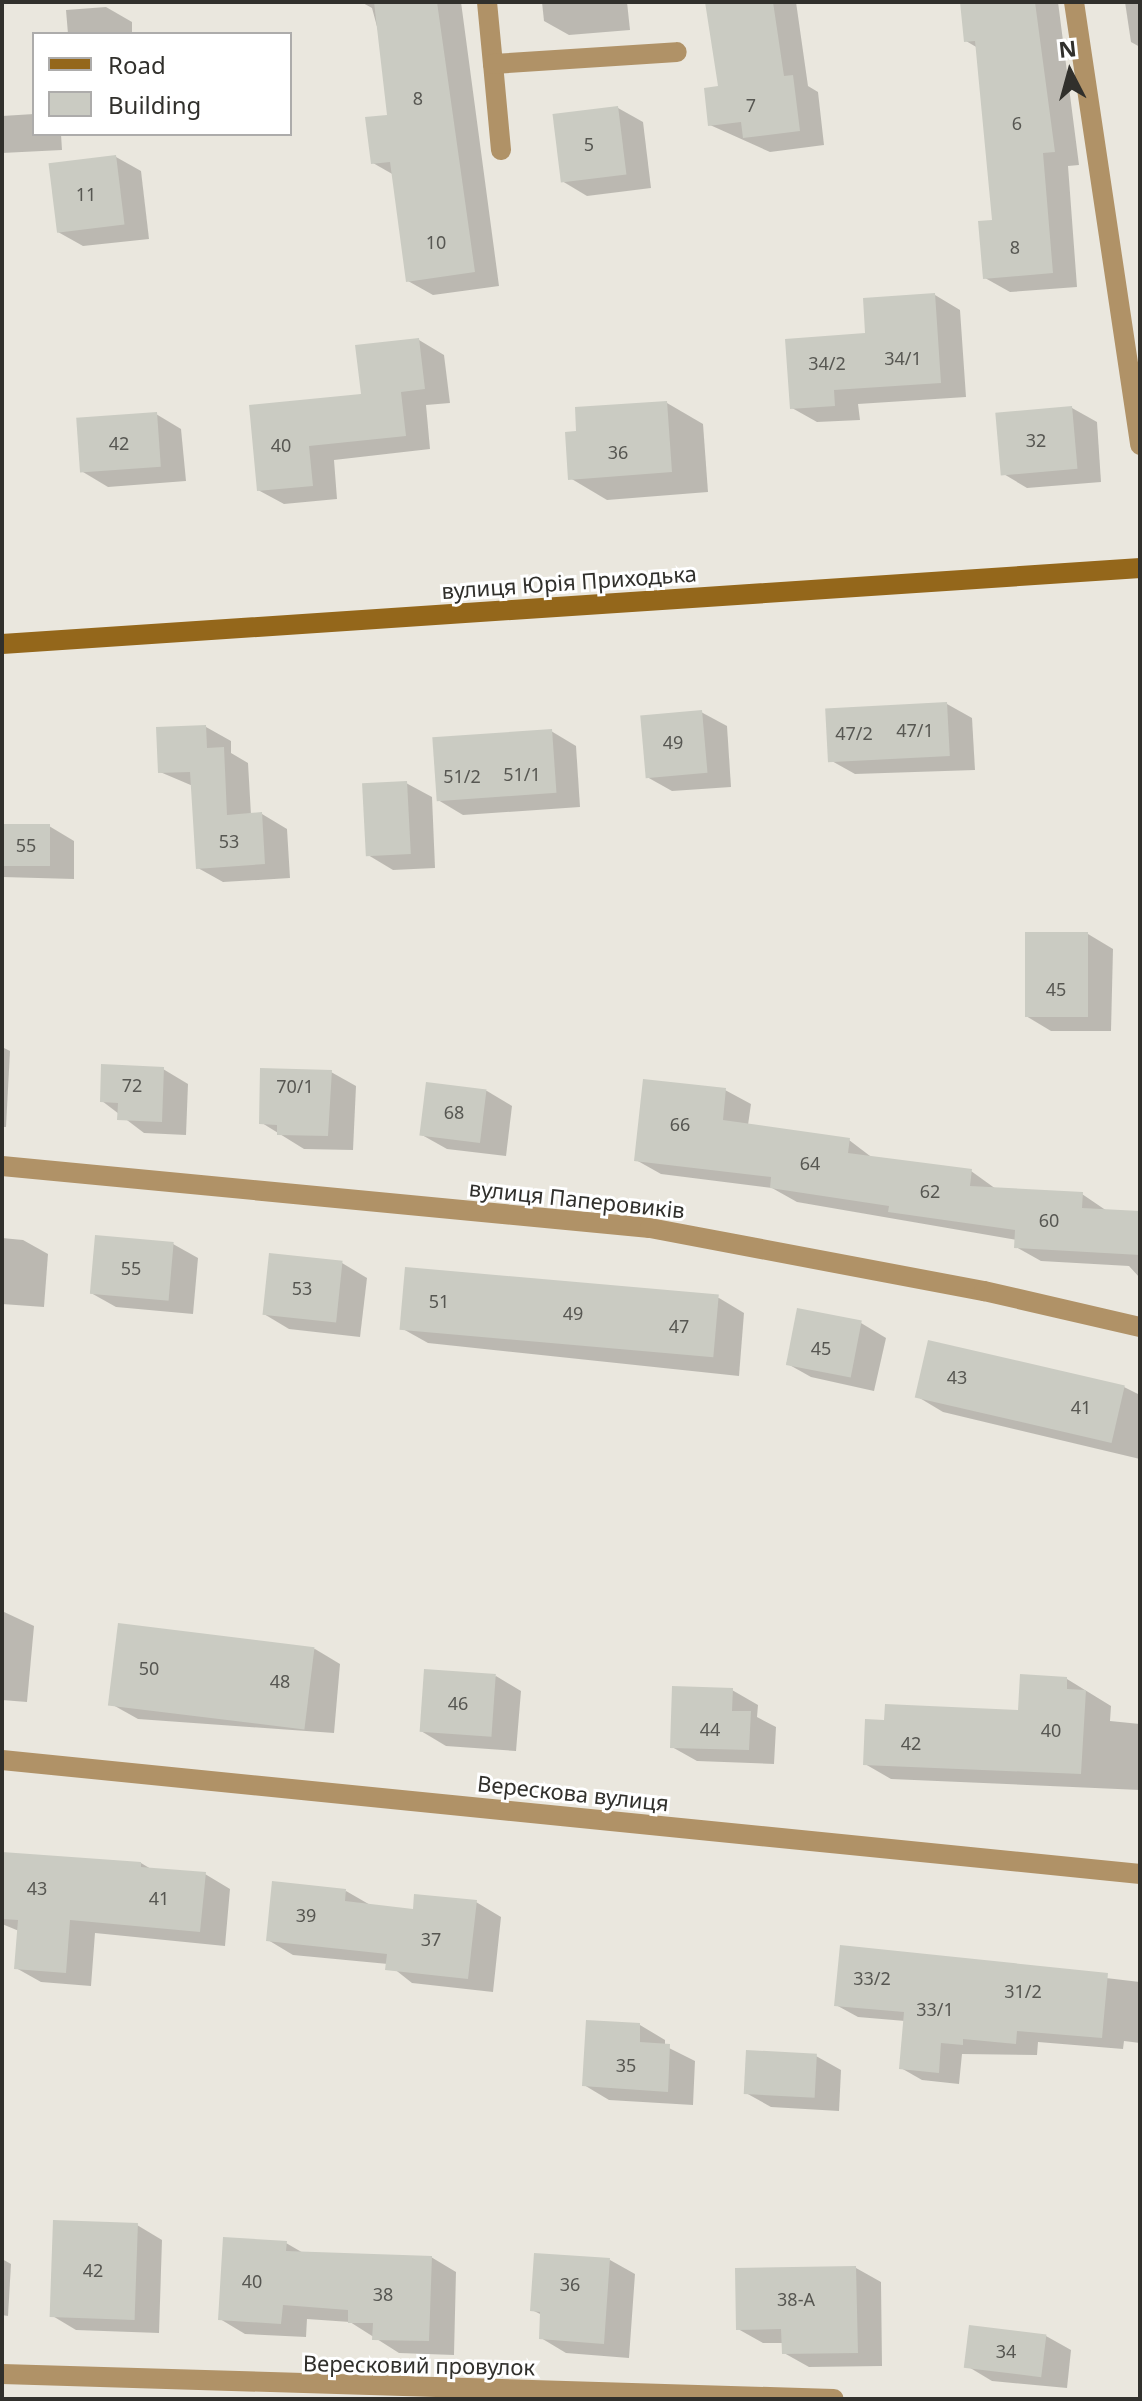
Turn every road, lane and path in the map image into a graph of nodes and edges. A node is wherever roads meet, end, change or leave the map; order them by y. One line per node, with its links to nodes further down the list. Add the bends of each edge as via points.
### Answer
1 (487, 2): 4 (street)
2 (1074, 2): 6 (street)
3 (677, 52): 4 (street)
4 (493, 64): 5 (street)
5 (501, 150)
6 (1140, 445)
7 (1140, 568): 8 (street, вулиця Юрія Приходька)
8 (2, 644)
9 (2, 1166): 10 (street, вулиця Паперовиків, via 650,1228 984,1291)
10 (1140, 1327)
11 (2, 1760): 12 (street, Верескова вулиця)
12 (1140, 1874)
13 (2, 2374): 14 (street, Вересковий провулок)
14 (834, 2399)

